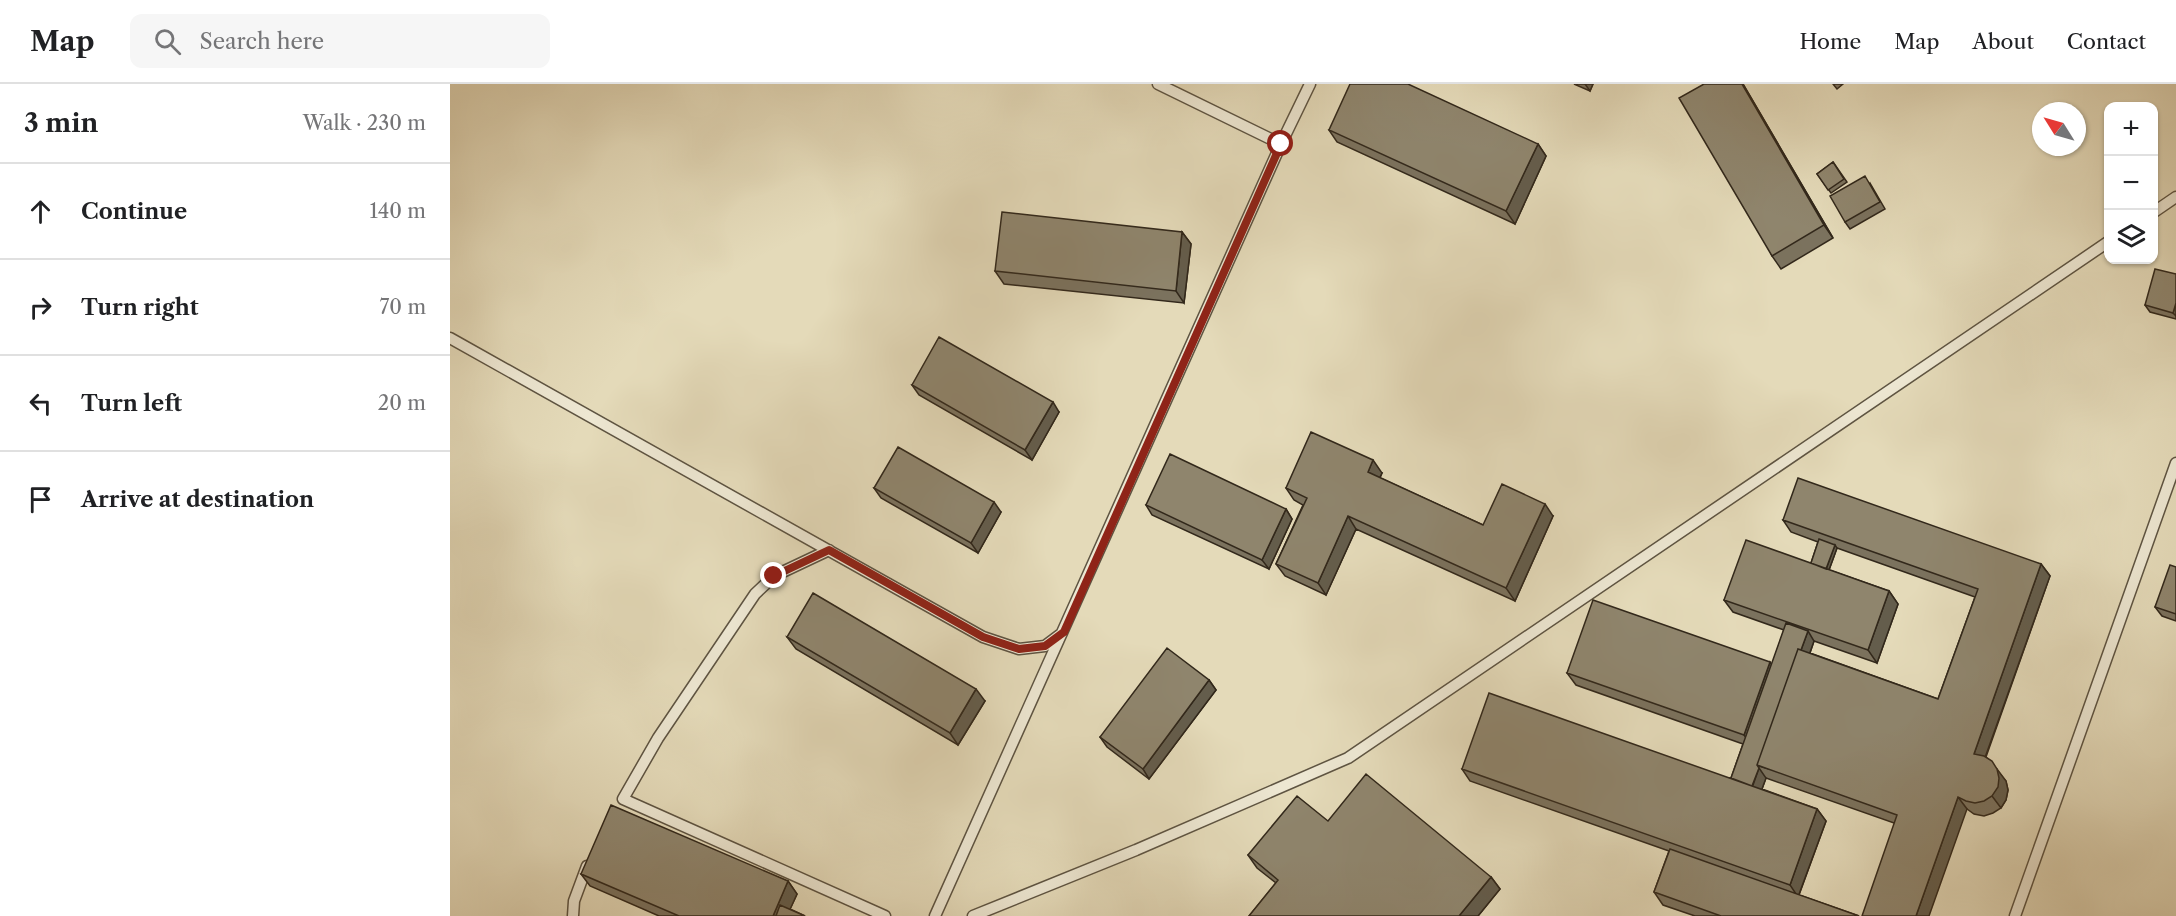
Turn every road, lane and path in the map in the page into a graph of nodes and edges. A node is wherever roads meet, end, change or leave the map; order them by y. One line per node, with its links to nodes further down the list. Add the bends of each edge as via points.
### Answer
1 (1158, 84): 3 (lane)
2 (1310, 84): 3 (lane)
3 (1281, 144): 10 (lane)
4 (2176, 197): 5 (lane)
5 (2157, 210)
6 (2104, 246): 15 (lane, via 1348,758)
7 (450, 338): 9 (lane)
8 (2175, 468): 16 (lane)
9 (829, 550): 10 (lane, via 983,637 1019,649 1045,646); 13 (lane, via 774,576 755,594 658,738 620,804)
10 (1064, 632): 14 (lane)
11 (592, 857): 12 (lane, via 574,901)
12 (573, 916)
13 (885, 916)
14 (935, 916)
15 (973, 916)
16 (2015, 916)

